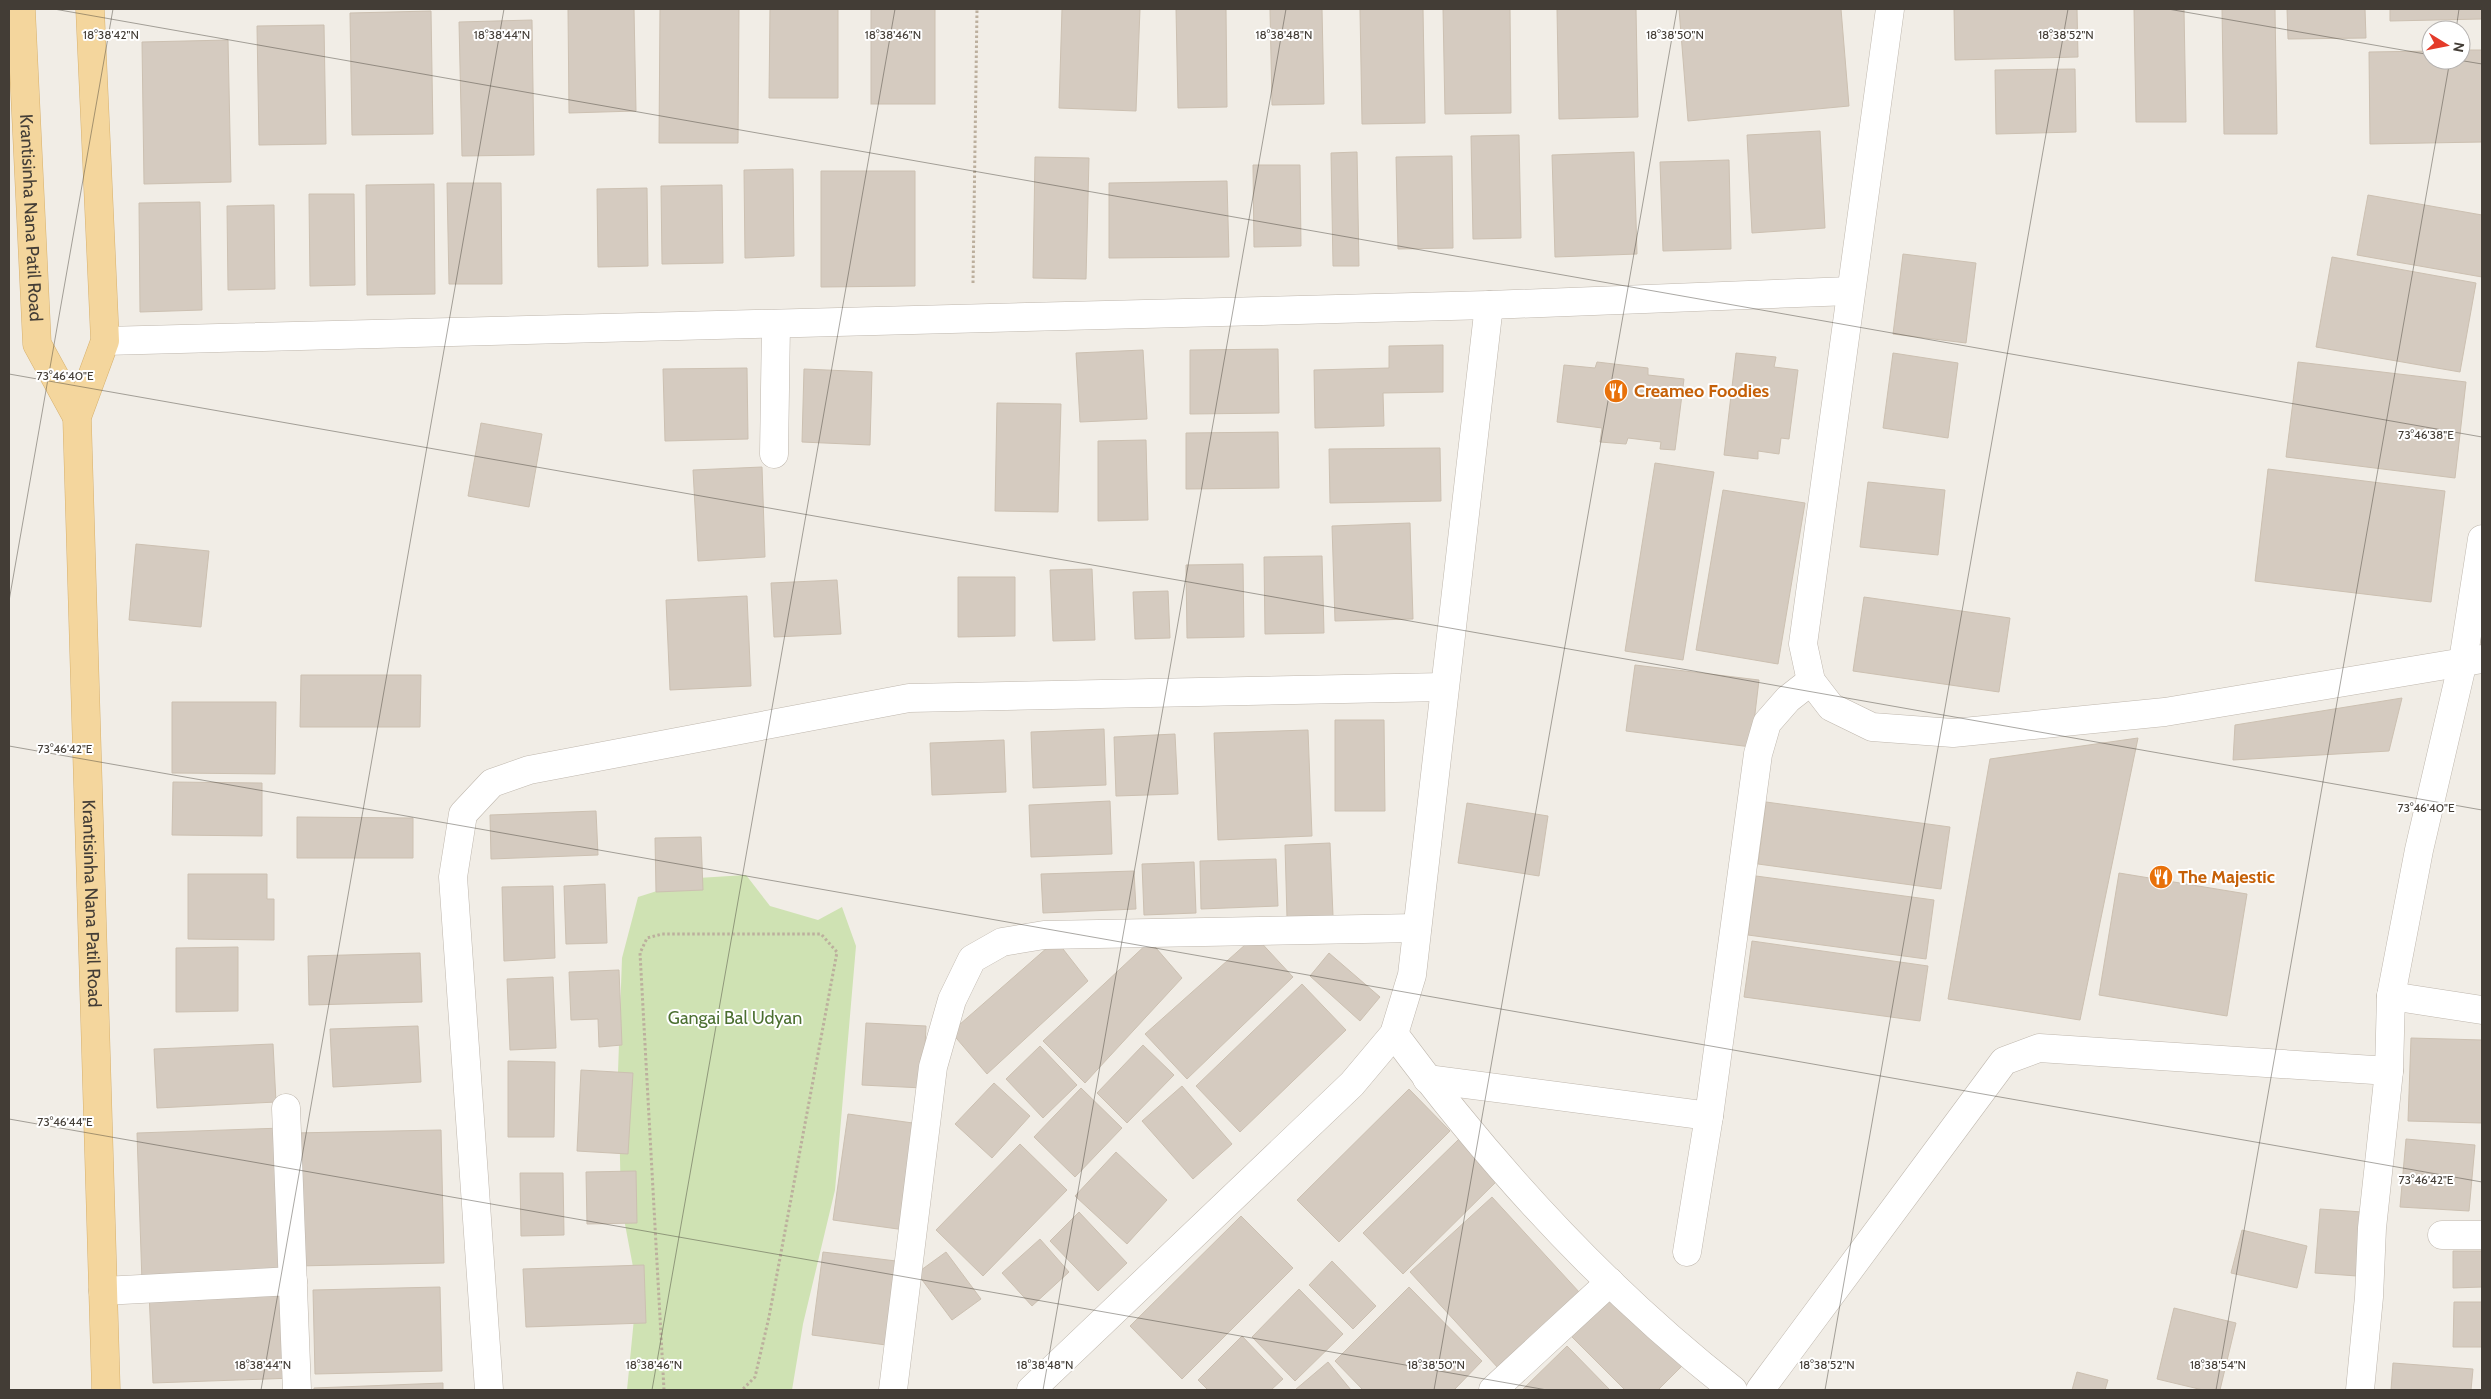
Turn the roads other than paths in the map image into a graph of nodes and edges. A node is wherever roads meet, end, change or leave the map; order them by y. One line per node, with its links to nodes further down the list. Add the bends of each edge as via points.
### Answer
1 (21, 9): 8 (main road, Krantisinha Nana Patil Road, via 37,344)
2 (90, 9): 7 (main road, Krantisinha Nana Patil Road)
3 (1890, 9): 4 (street)
4 (1850, 291): 5 (street); 12 (street, via 1803,644)
5 (1489, 305): 6 (street); 13 (street)
6 (776, 324): 7 (street); 9 (street)
7 (105, 341): 8 (main road, Krantisinha Nana Patil Road)
8 (77, 417): 27 (main road, Krantisinha Nana Patil Road)
9 (774, 454)
10 (2482, 539): 11 (street)
11 (2473, 660): 12 (street, via 2165,712 1953,733 1872,727 1831,707); 15 (street, via 2418,850)
12 (1811, 681): 21 (street, via 1788,699 1767,722 1758,754)
13 (1444, 687): 14 (street); 31 (street, via 910,698 529,770 492,783 462,814 454,878)
14 (1417, 928): 17 (street, via 1412,975); 32 (street, via 1044,935 1002,942 972,960 952,1000 932,1067)
15 (2391, 996): 16 (street); 18 (street)
16 (2482, 1010)
17 (1394, 1034): 19 (street); 28 (street, via 1352,1084)
18 (2389, 1071): 35 (street, via 2039,1048 2004,1061); 36 (street, via 2372,1228)
19 (1427, 1078): 21 (street); 26 (street, via 1501,1169)
20 (286, 1108): 25 (street)
21 (1709, 1116): 24 (street)
22 (2442, 1235): 23 (street)
23 (2482, 1235)
24 (1687, 1252)
25 (293, 1281): 27 (street); 30 (street)
26 (1610, 1282): 33 (street); 34 (street)
27 (103, 1291): 29 (main road, Krantisinha Nana Patil Road)
28 (1036, 1389)
29 (106, 1390)
30 (297, 1390)
31 (489, 1390)
32 (893, 1390)
33 (1493, 1390)
34 (1733, 1390)
35 (1760, 1390)
36 (2360, 1390)

